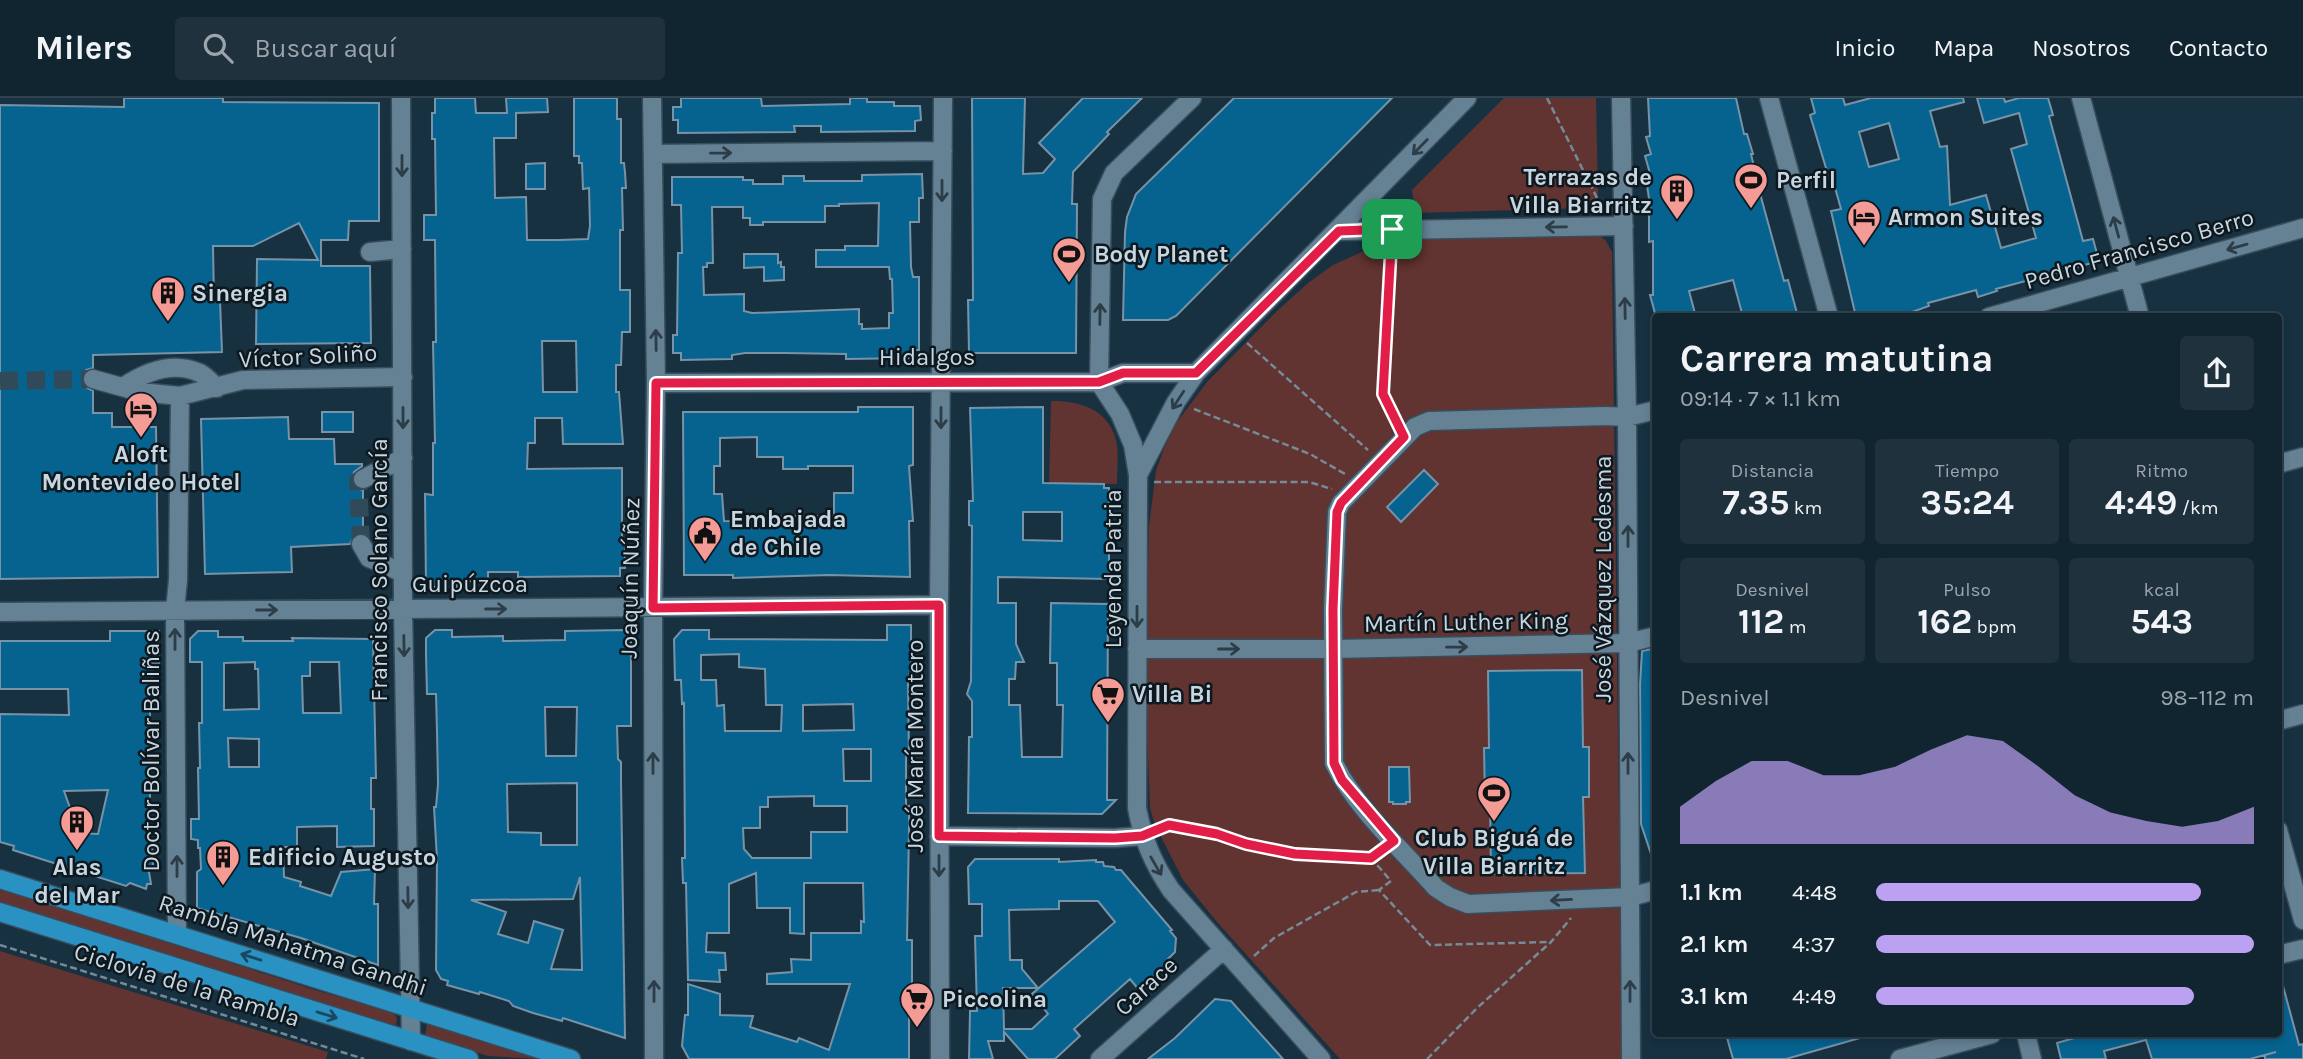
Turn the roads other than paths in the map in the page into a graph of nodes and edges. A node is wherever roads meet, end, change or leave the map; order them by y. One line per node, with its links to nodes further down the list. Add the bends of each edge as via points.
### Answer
1 (401, 98): 14 (street, Francisco Solano García, one-way to 14)
2 (652, 98): 10 (street, Joaquín Núñez)
3 (943, 98): 9 (street, José María Montero)
4 (1192, 98): 24 (street, one-way to 4, via 1104,191 1114,173)
5 (1467, 98): 13 (street, Leyenda Patria, one-way to 13)
6 (1621, 98): 11 (street, José Vázquez Ledesma)
7 (1769, 98): 17 (street)
8 (2081, 98): 16 (street, one-way to 8)
9 (943, 151): 10 (street, one-way to 9); 23 (street, José María Montero, one-way to 23)
10 (653, 154): 25 (street, Joaquín Núñez, one-way to 10)
11 (1618, 227): 13 (street, one-way to 13); 30 (street, José Vázquez Ledesma, one-way to 11)
12 (2303, 228): 16 (street, Pedro Francisco Berro, one-way to 16)
13 (1339, 231): 20 (street, Leyenda Patria)
14 (402, 249): 15 (street); 21 (street, Francisco Solano García)
15 (370, 252)
16 (2129, 278): 18 (street, Pedro Francisco Berro); 19 (street)
17 (1828, 313)
18 (2003, 313)
19 (2139, 313)
20 (1196, 373): 24 (street, Hidalgos, via 1123,373); 35 (street, Leyenda Patria, one-way to 35, via 1176,402)
21 (403, 377): 27 (street, Víctor Soliño, via 243,380); 32 (street, Francisco Solano García, one-way to 32)
22 (93, 379): 26 (street, Víctor Soliño)
23 (941, 381): 24 (street, Hidalgos); 25 (street, Hidalgos); 38 (street, José María Montero, one-way to 38)
24 (1099, 382): 35 (street, via 1129,434)
25 (656, 383): 39 (street, Joaquín Núñez)
26 (123, 387): 27 (street, via 159,369 200,373); 28 (street, Víctor Soliño)
27 (217, 388): 28 (street, Víctor Soliño)
28 (180, 396): 41 (street, Doctor Bolívar Baliñas)
29 (1652, 411): 30 (street)
30 (1628, 417): 44 (street, José Vázquez Ledesma, one-way to 30); 46 (street, via 1429,421 1415,427 1337,512)
31 (2303, 457): 33 (street)
32 (403, 458): 34 (street); 37 (street, Francisco Solano García)
33 (2282, 463)
34 (363, 479)
35 (1138, 480): 45 (street, Leyenda Patria, one-way to 45)
36 (361, 544): 37 (street, via 369,558)
37 (403, 573): 40 (street, Francisco Solano García)
38 (939, 605): 39 (street, Guipúzcoa); 49 (street, José María Montero)
39 (653, 608): 40 (street, Guipúzcoa, one-way to 39); 67 (street, Joaquín Núñez, one-way to 39)
40 (403, 609): 41 (street, Guipúzcoa, one-way to 40); 61 (street, Francisco Solano García, one-way to 61)
41 (175, 610): 42 (street, Guipúzcoa); 57 (street, Doctor Bolívar Baliñas, one-way to 41)
42 (0, 612)
43 (1652, 636): 44 (street, Martín Luther King)
44 (1628, 643): 46 (street, Martín Luther King, one-way to 44); 54 (street, José Vázquez Ledesma, one-way to 44)
45 (1137, 649): 46 (street, Martín Luther King, one-way to 46); 50 (street, Leyenda Patria, via 1137,808)
46 (1334, 649): 54 (street, one-way to 46, via 1468,904 1436,888 1342,780 1334,763)
47 (2303, 714): 48 (street)
48 (2282, 720)
49 (939, 836): 50 (street); 68 (street, José María Montero, one-way to 68)
50 (1142, 836): 58 (street, Leyenda Patria, one-way to 58, via 1171,890)
51 (2282, 844): 56 (street)
52 (0, 879): 57 (main road, Rambla Mahatma Gandhi)
53 (1652, 891): 54 (street)
54 (1630, 897): 71 (street, José Vázquez Ledesma, one-way to 54)
55 (0, 912): 64 (main road, one-way to 64)
56 (2303, 920)
57 (177, 934): 61 (main road, Rambla Mahatma Gandhi, one-way to 57)
58 (1224, 949): 69 (street, Carace); 70 (street, Leyenda Patria)
59 (2303, 949): 60 (street)
60 (2282, 954)
61 (410, 1007): 64 (street, Francisco Solano García); 66 (main road, Rambla Mahatma Gandhi)
62 (1981, 1037): 72 (street)
63 (2027, 1037): 73 (street)
64 (411, 1041): 65 (main road)
65 (469, 1059)
66 (571, 1059)
67 (654, 1059)
68 (940, 1059)
69 (1100, 1059)
70 (1321, 1059)
71 (1631, 1059)
72 (1900, 1059)
73 (2032, 1059)

